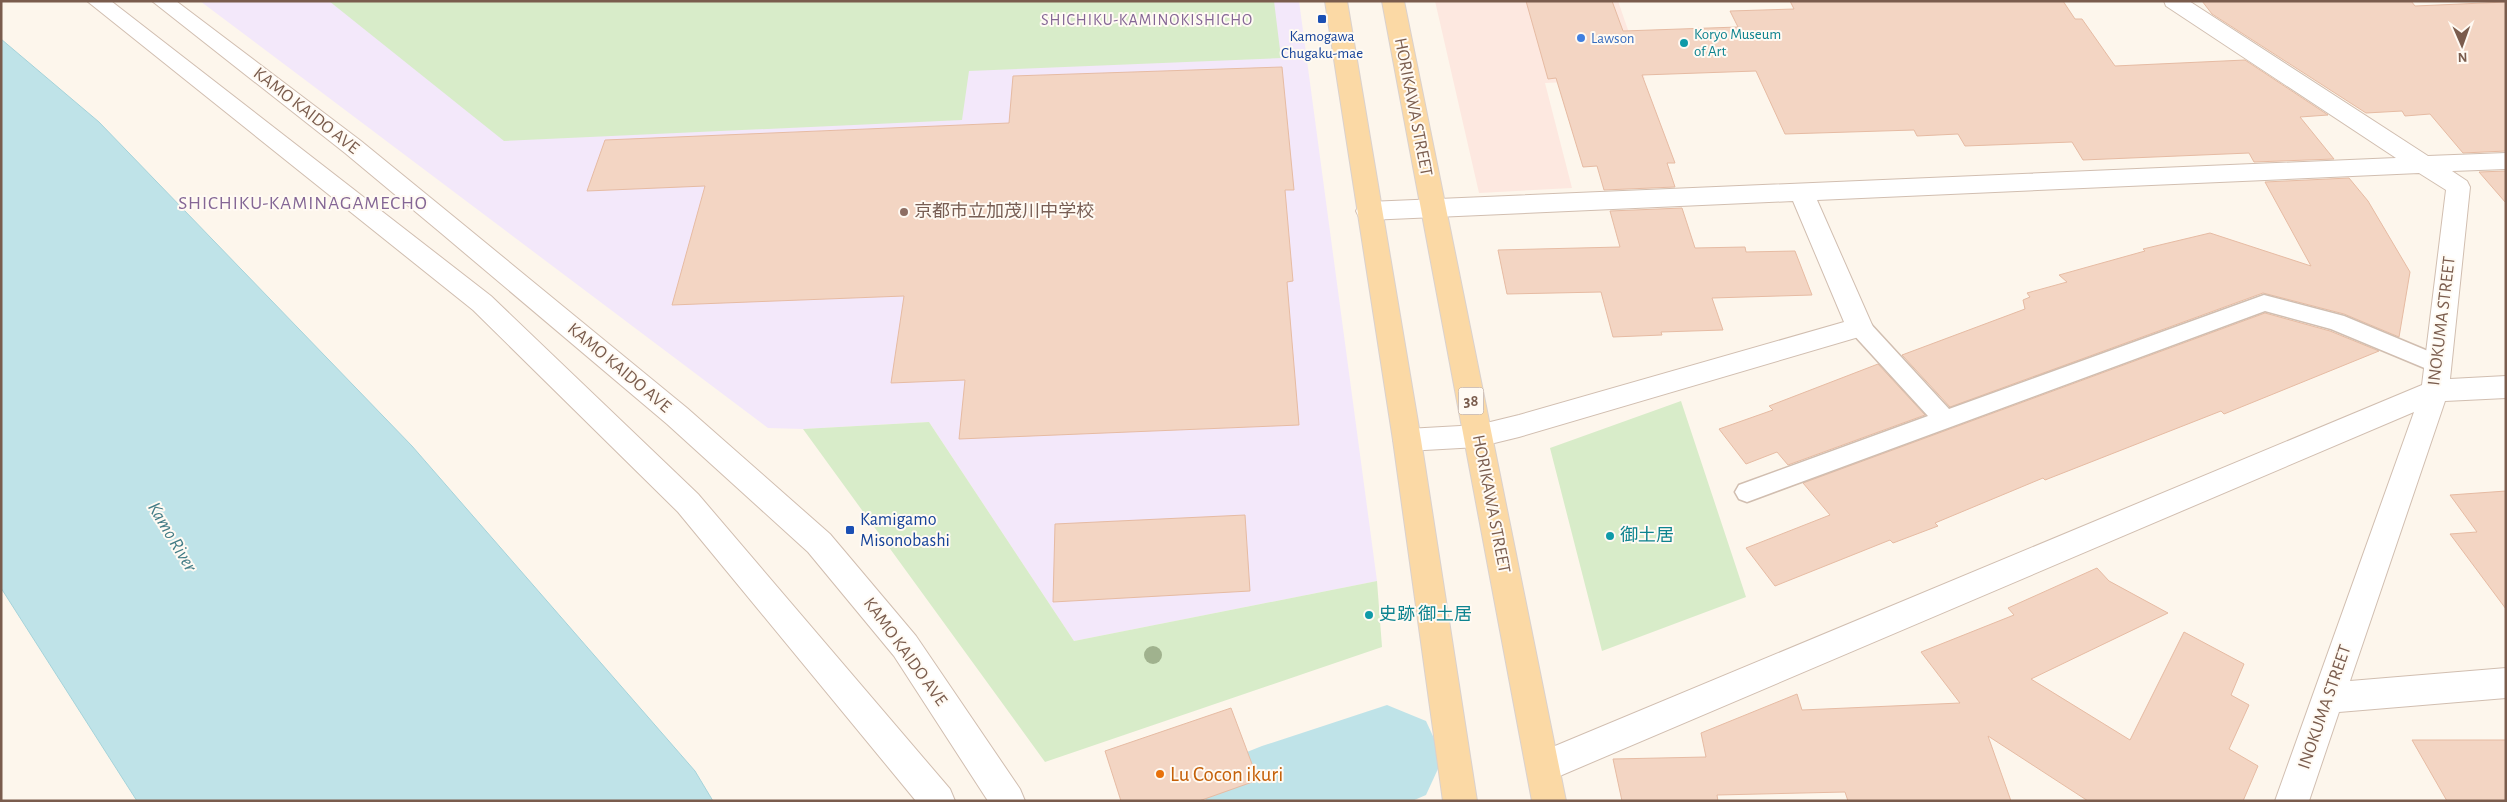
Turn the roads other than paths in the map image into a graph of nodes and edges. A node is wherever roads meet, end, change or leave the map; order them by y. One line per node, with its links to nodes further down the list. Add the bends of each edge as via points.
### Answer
1 (97, 1): 21 (street, via 482,304 688,503)
2 (162, 1): 22 (street, KAMO KAIDO AVE, via 353,147 677,416 819,542 905,646)
3 (1336, 1): 10 (main road)
4 (1393, 1): 9 (main road, HORIKAWA STREET / 38)
5 (2174, 1): 7 (street, INOKUMA STREET)
6 (2506, 161): 7 (street)
7 (2422, 164): 8 (street); 12 (street, INOKUMA STREET, via 2458,186)
8 (1801, 192): 9 (street); 11 (street)
9 (1433, 209): 10 (street); 15 (main road, HORIKAWA STREET / 38)
10 (1368, 211): 16 (main road)
11 (1860, 327): 14 (lane); 15 (street)
12 (2437, 378): 13 (street); 14 (lane, via 2336,322 2264,303); 19 (street, INOKUMA STREET); 20 (street)
13 (2506, 387)
14 (1945, 420): 17 (lane)
15 (1478, 436): 16 (street); 20 (main road, HORIKAWA STREET / 38)
16 (1407, 440): 23 (main road)
17 (1747, 492)
18 (2506, 683): 19 (street)
19 (2328, 698): 25 (street, INOKUMA STREET)
20 (1543, 767): 24 (main road, HORIKAWA STREET / 38)
21 (938, 801)
22 (1008, 801)
23 (1460, 801)
24 (1549, 801)
25 (2292, 801)

